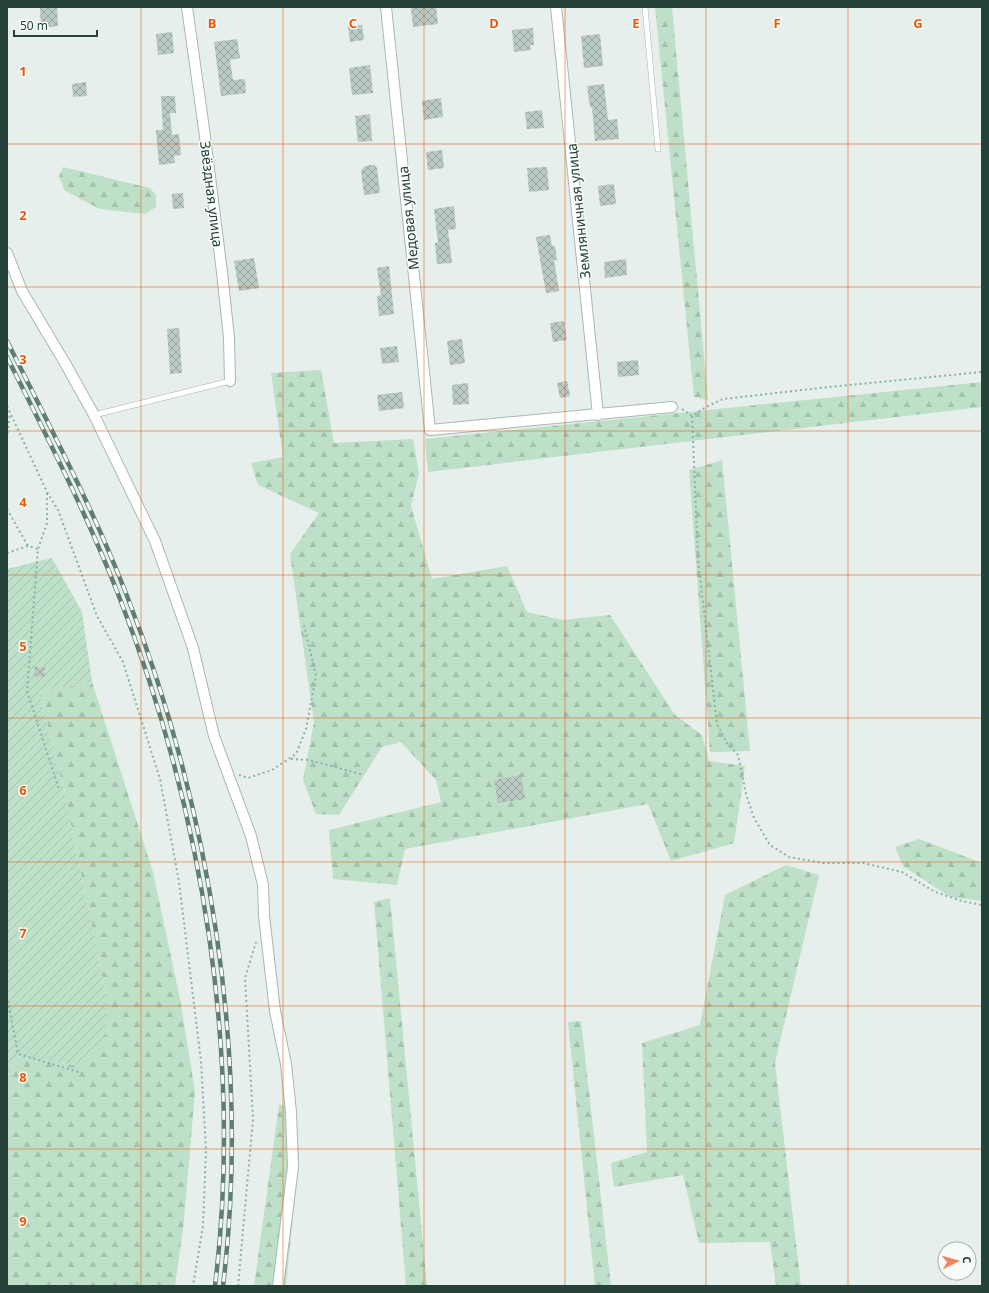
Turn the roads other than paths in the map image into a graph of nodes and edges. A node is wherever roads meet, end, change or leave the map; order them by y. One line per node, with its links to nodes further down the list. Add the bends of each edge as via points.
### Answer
1 (187, 7): 7 (street, Звёздная улица, via 222,272 229,338)
2 (386, 7): 10 (street, Медовая улица, via 430,430)
3 (556, 7): 10 (street, Земляничная улица)
4 (645, 7): 5 (lane)
5 (658, 149)
6 (7, 253): 9 (street, via 22,291)
7 (230, 381): 9 (lane)
8 (672, 407): 10 (street)
9 (94, 415): 11 (street, via 155,541 193,648 214,736 251,836 263,885 275,1011 286,1064 291,1112 293,1167)
10 (598, 415)
11 (278, 1286)

